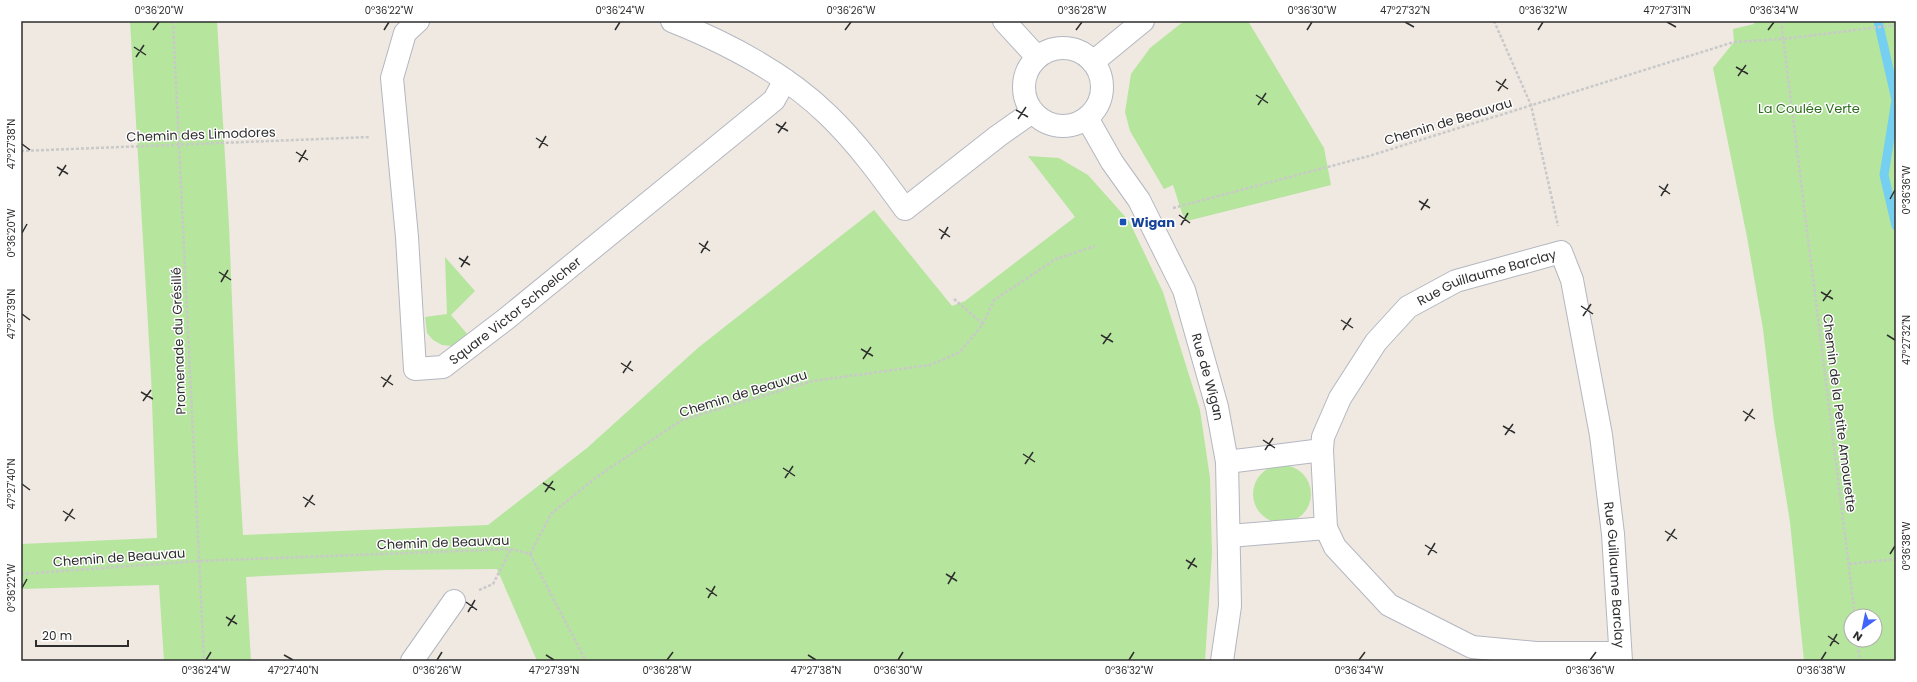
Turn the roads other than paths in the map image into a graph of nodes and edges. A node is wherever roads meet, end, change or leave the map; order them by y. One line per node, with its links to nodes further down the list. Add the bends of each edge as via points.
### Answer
1 (418, 21): 7 (street, Square Victor Schoelcher, via 405,33 392,78 407,236 415,369 443,367 506,319 774,100)
2 (672, 21): 7 (street, via 711,37)
3 (1004, 21): 5 (street)
4 (1143, 21): 6 (street)
5 (1038, 58): 6 (street, via 1049,50 1062,47 1080,51); 8 (street, via 1029,67 1024,80 1024,96)
6 (1093, 62): 9 (street, via 1100,76 1102,94 1096,108)
7 (785, 80): 8 (street, via 827,114 859,149 905,209)
8 (1032, 112): 9 (street, via 1044,122 1059,127 1075,124)
9 (1087, 118): 11 (street, Rue de Wigan, via 1112,162 1139,200 1184,290 1217,407)
10 (1322, 450): 11 (street); 12 (street); 15 (street, Rue Guillaume Barclay, via 1323,437 1340,398 1376,342 1408,307 1456,281 1561,252 1572,280 1600,435 1613,534)
11 (1227, 462): 13 (street, Rue de Wigan)
12 (1326, 528): 13 (street); 15 (street, via 1335,547 1389,605 1472,647)
13 (1229, 536): 17 (street, Rue de Wigan, via 1230,606)
14 (454, 601): 16 (street)
15 (1621, 657)
16 (412, 661)
17 (1222, 661)

